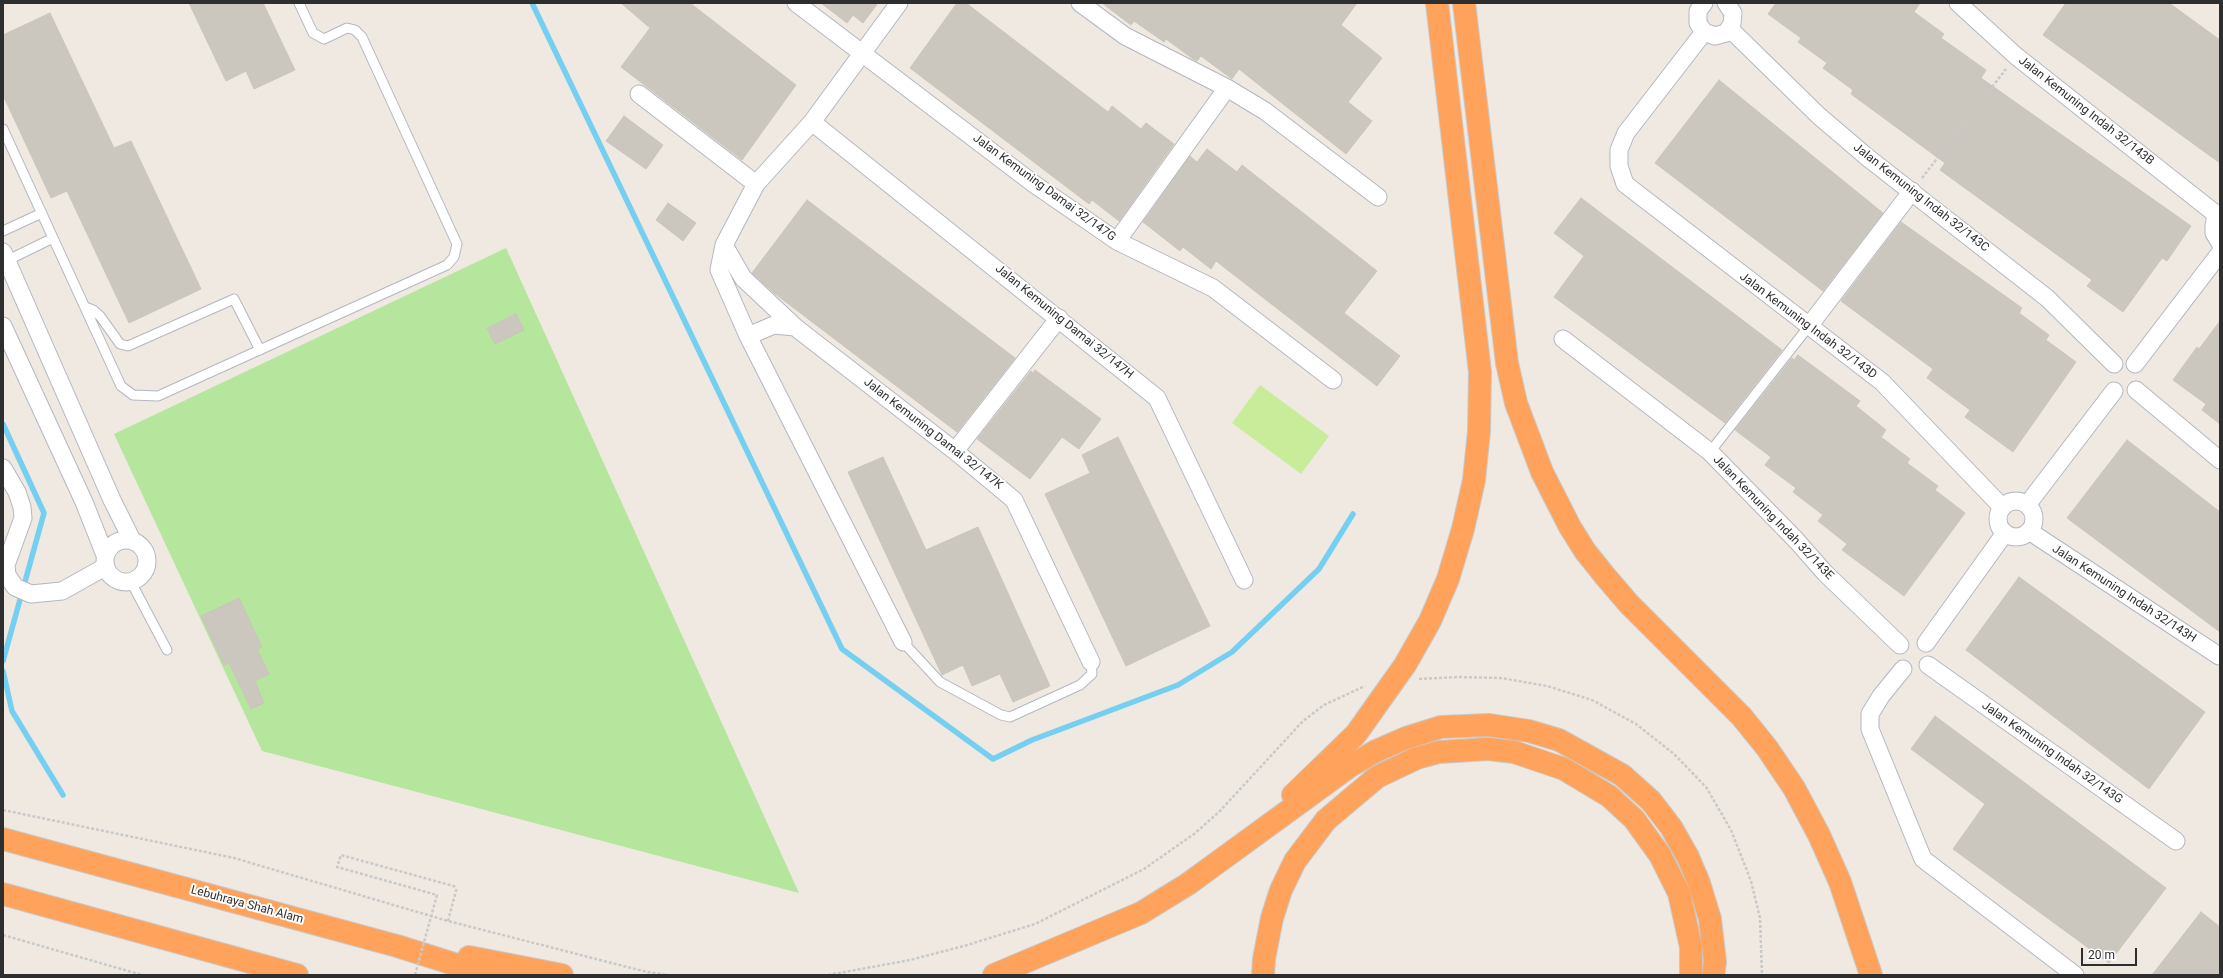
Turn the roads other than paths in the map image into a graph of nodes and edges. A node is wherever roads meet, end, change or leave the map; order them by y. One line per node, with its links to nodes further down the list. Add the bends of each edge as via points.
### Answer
1 (299, 3): 36 (lane, via 313,33 318,36 324,39 347,28 362,37 457,244 454,257 447,265)
2 (796, 3): 12 (street, Jalan Kemuning Damai 32/147G)
3 (899, 3): 12 (street)
4 (1080, 3): 13 (street, via 1125,36)
5 (1437, 3): 62 (highway, via 1480,372 1479,431 1474,480 1463,530 1448,579 1430,621 1405,665 1356,734)
6 (1464, 3): 74 (highway, via 1507,363 1516,403 1542,472 1585,551 1629,604 1742,717 1794,788 1840,882)
7 (1727, 3): 10 (street, via 1734,18)
8 (1958, 3): 21 (street, Jalan Kemuning Indah 32/143B, via 2016,56)
9 (1701, 4): 11 (street, via 1698,23)
10 (1730, 29): 11 (street, via 1715,36); 18 (street, Jalan Kemuning Indah 32/143C, via 1819,116)
11 (1704, 32): 32 (street, Jalan Kemuning Indah 32/143D, via 1626,133 1619,150 1619,166 1625,184)
12 (862, 52): 15 (street); 24 (street, Jalan Kemuning Damai 32/147G, via 1034,184)
13 (1227, 88): 19 (street, via 1265,111); 24 (street)
14 (639, 94): 17 (street)
15 (812, 122): 17 (street); 30 (street, Jalan Kemuning Damai 32/147H)
16 (3, 129): 20 (lane)
17 (756, 184): 26 (street)
18 (1912, 191): 32 (street); 37 (street, Jalan Kemuning Indah 32/143C, via 2047,298)
19 (1378, 197)
20 (42, 213): 22 (lane); 23 (lane)
21 (2219, 214): 25 (street, via 2215,220 2214,232)
22 (3, 231)
23 (53, 238): 28 (lane); 29 (lane)
24 (1117, 241): 39 (street, Jalan Kemuning Damai 32/147G, via 1213,288)
25 (2220, 242)
26 (724, 245): 33 (street, Jalan Kemuning Damai 32/147K, via 742,278); 34 (street, via 719,270)
27 (2220, 253): 38 (street)
28 (4, 258): 50 (street)
29 (85, 307): 36 (lane, via 100,316 120,344 128,346 234,299); 36 (lane, via 121,386 133,395 158,396)
30 (1059, 318): 42 (street); 52 (street, Jalan Kemuning Damai 32/147H, via 1157,398)
31 (3, 326): 51 (street, via 84,502)
32 (1809, 326): 43 (lane); 47 (street, Jalan Kemuning Indah 32/143D, via 1882,382)
33 (795, 327): 34 (street, via 774,325); 42 (street, Jalan Kemuning Damai 32/147K)
34 (748, 336): 54 (street)
35 (1563, 339): 43 (street, Jalan Kemuning Indah 32/143E)
36 (260, 350)
37 (2114, 364): 38 (street, via 2124,361); 41 (street, via 2107,377)
38 (2135, 364): 40 (street, via 2141,377)
39 (1333, 380)
40 (2136, 390): 41 (street, via 2125,394); 44 (street)
41 (2114, 391): 46 (street)
42 (955, 451): 59 (street, Jalan Kemuning Damai 32/147K, via 1014,500)
43 (1710, 452): 56 (street, Jalan Kemuning Indah 32/143E, via 1786,529 1824,573)
44 (2220, 460)
45 (3, 468): 51 (street, via 17,492 22,507 23,518 6,565 7,575 15,587 31,594 62,591)
46 (2027, 506): 47 (street, via 2012,501); 48 (street, via 2033,515)
47 (2002, 507): 49 (street, via 1998,517)
48 (2029, 531): 49 (street, via 2014,537); 58 (street, Jalan Kemuning Indah 32/143H)
49 (2005, 533): 55 (street)
50 (132, 540): 51 (street, via 121,540 111,546); 53 (street, via 142,546 147,556 147,567 141,577)
51 (105, 561): 53 (street, via 111,576 120,582)
52 (1244, 580)
53 (132, 582): 57 (lane)
54 (903, 642): 59 (lane, via 940,682 1001,715 1010,717 1080,685 1092,674)
55 (1926, 643): 56 (street, via 1910,639); 60 (street, via 1930,651)
56 (1900, 645): 61 (street, via 1897,655)
57 (167, 650)
58 (2219, 656)
59 (1090, 662)
60 (1928, 665): 61 (street, via 1914,672); 64 (street, Jalan Kemuning Indah 32/143G)
61 (1904, 669): 75 (street, via 1881,696 1870,714 1870,729 1923,859)
62 (1256, 833): 70 (highway, via 1188,884 1141,914); 73 (highway, via 1350,766 1376,751 1441,727 1489,725 1529,731 1559,740 1622,775 1651,801 1671,827 1691,864 1710,919 1715,962)
63 (3, 840): 66 (highway, Lebuhraya Shah Alam)
64 (2176, 841)
65 (3, 894): 67 (highway)
66 (397, 946): 68 (highway, Lebuhraya Shah Alam); 69 (highway)
67 (297, 975)
68 (489, 975)
69 (562, 975)
70 (994, 975)
71 (1263, 975): 72 (highway, via 1272,918 1281,890 1295,861 1326,820 1377,777 1417,758 1439,752 1488,749 1514,752 1564,769 1609,796 1634,819 1660,855 1679,893 1691,947)
72 (1691, 975)
73 (1713, 975)
74 (1871, 975)
75 (2075, 975)

